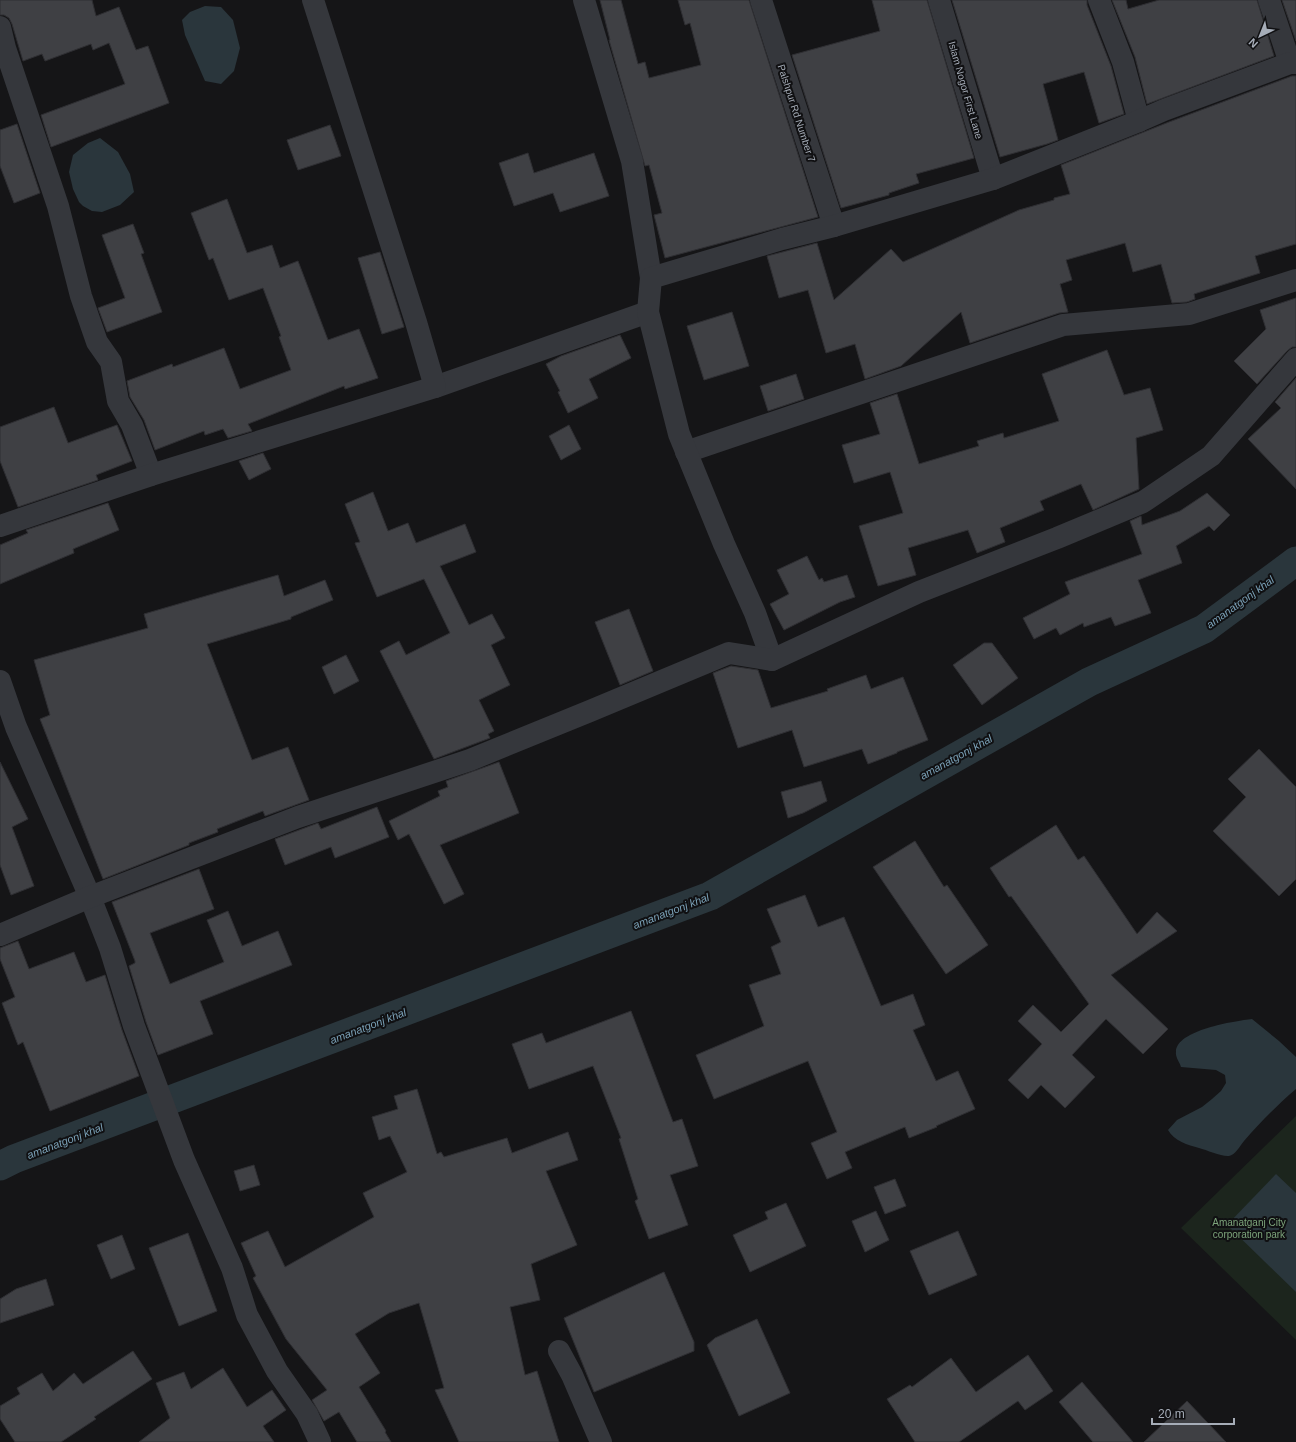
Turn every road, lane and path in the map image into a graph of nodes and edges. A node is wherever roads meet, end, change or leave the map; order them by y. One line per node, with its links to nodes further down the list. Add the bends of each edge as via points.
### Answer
1 (313, 0): 16 (street, via 416,322)
2 (584, 0): 12 (street, via 632,161)
3 (761, 0): 11 (street, Palshpur Rd Number 7)
4 (939, 0): 10 (street, Islam Nogor First Lane)
5 (1099, 0): 9 (street, via 1123,62)
6 (1269, 0): 8 (street)
7 (0, 27): 18 (street, via 58,206 94,336 111,362 118,401 132,425)
8 (1293, 63): 9 (street)
9 (1139, 121): 10 (street)
10 (992, 179): 11 (street)
11 (834, 226): 12 (street, via 782,238)
12 (651, 278): 14 (street)
13 (1296, 280): 17 (street, via 1189,314 1063,325)
14 (648, 312): 16 (street); 17 (street, via 679,434)
15 (1296, 359): 20 (street, via 1211,456 1143,502 919,592)
16 (434, 387): 18 (street)
17 (686, 452): 20 (street, via 755,613)
18 (151, 475): 19 (street)
19 (0, 526)
20 (772, 660): 23 (street, via 729,653 470,760 298,817)
21 (0, 681): 22 (street)
22 (8, 729): 23 (street)
23 (90, 897): 24 (street); 26 (street, via 184,1160 232,1268 248,1315 277,1371 307,1414)
24 (0, 935)
25 (559, 1351): 27 (street)
26 (320, 1442)
27 (601, 1442)

